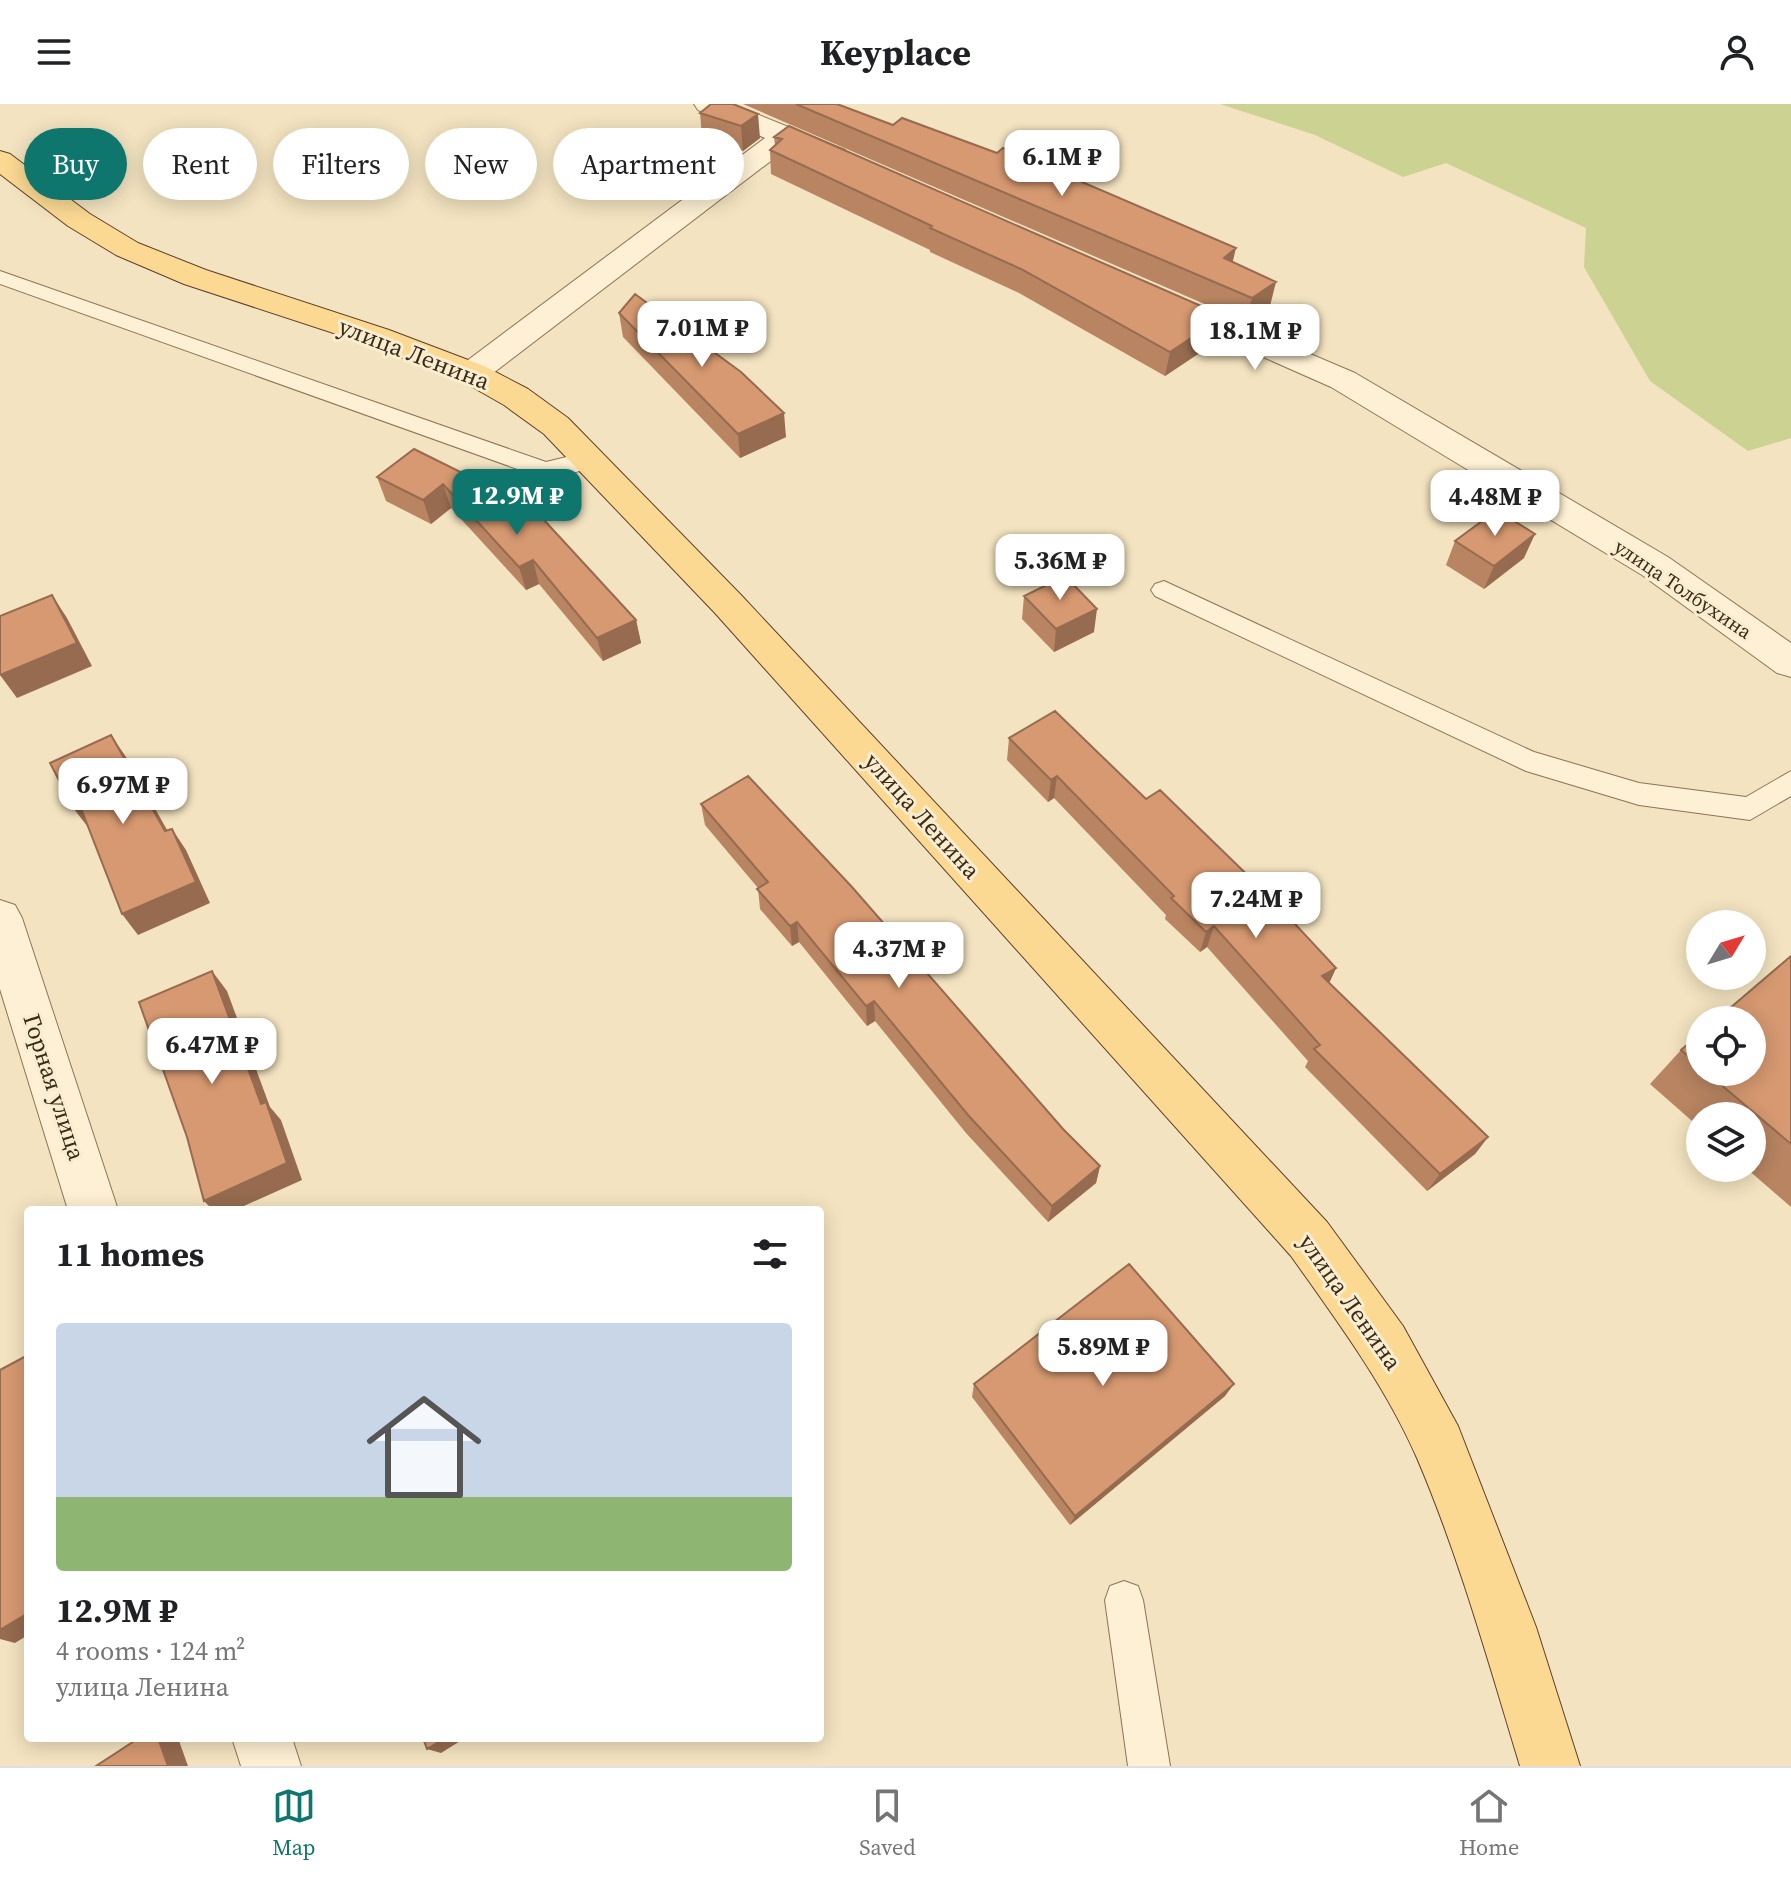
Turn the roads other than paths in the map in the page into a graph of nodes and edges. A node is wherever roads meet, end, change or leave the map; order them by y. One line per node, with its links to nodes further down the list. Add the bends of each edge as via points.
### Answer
1 (708, 104): 2 (street)
2 (787, 135): 4 (street); 7 (street)
3 (0, 160): 7 (main road, улица Ленина, via 127,249)
4 (860, 167)
5 (0, 277): 8 (lane, via 545,470)
6 (1138, 290): 10 (street, улица Толбухина, via 1343,380 1655,566)
7 (472, 373): 8 (main road, улица Ленина, via 516,397)
8 (591, 459): 18 (main road, улица Ленина, via 1309,1239 1385,1344 1439,1445 1507,1627)
9 (1164, 590): 11 (lane, via 1526,760 1639,794 1750,809)
10 (1791, 663)
11 (1791, 782)
12 (0, 918): 13 (street, Горная улица)
13 (92, 1206)
14 (1124, 1600): 17 (lane)
15 (263, 1742): 16 (street)
16 (271, 1766)
17 (1149, 1766)
18 (1550, 1766)

